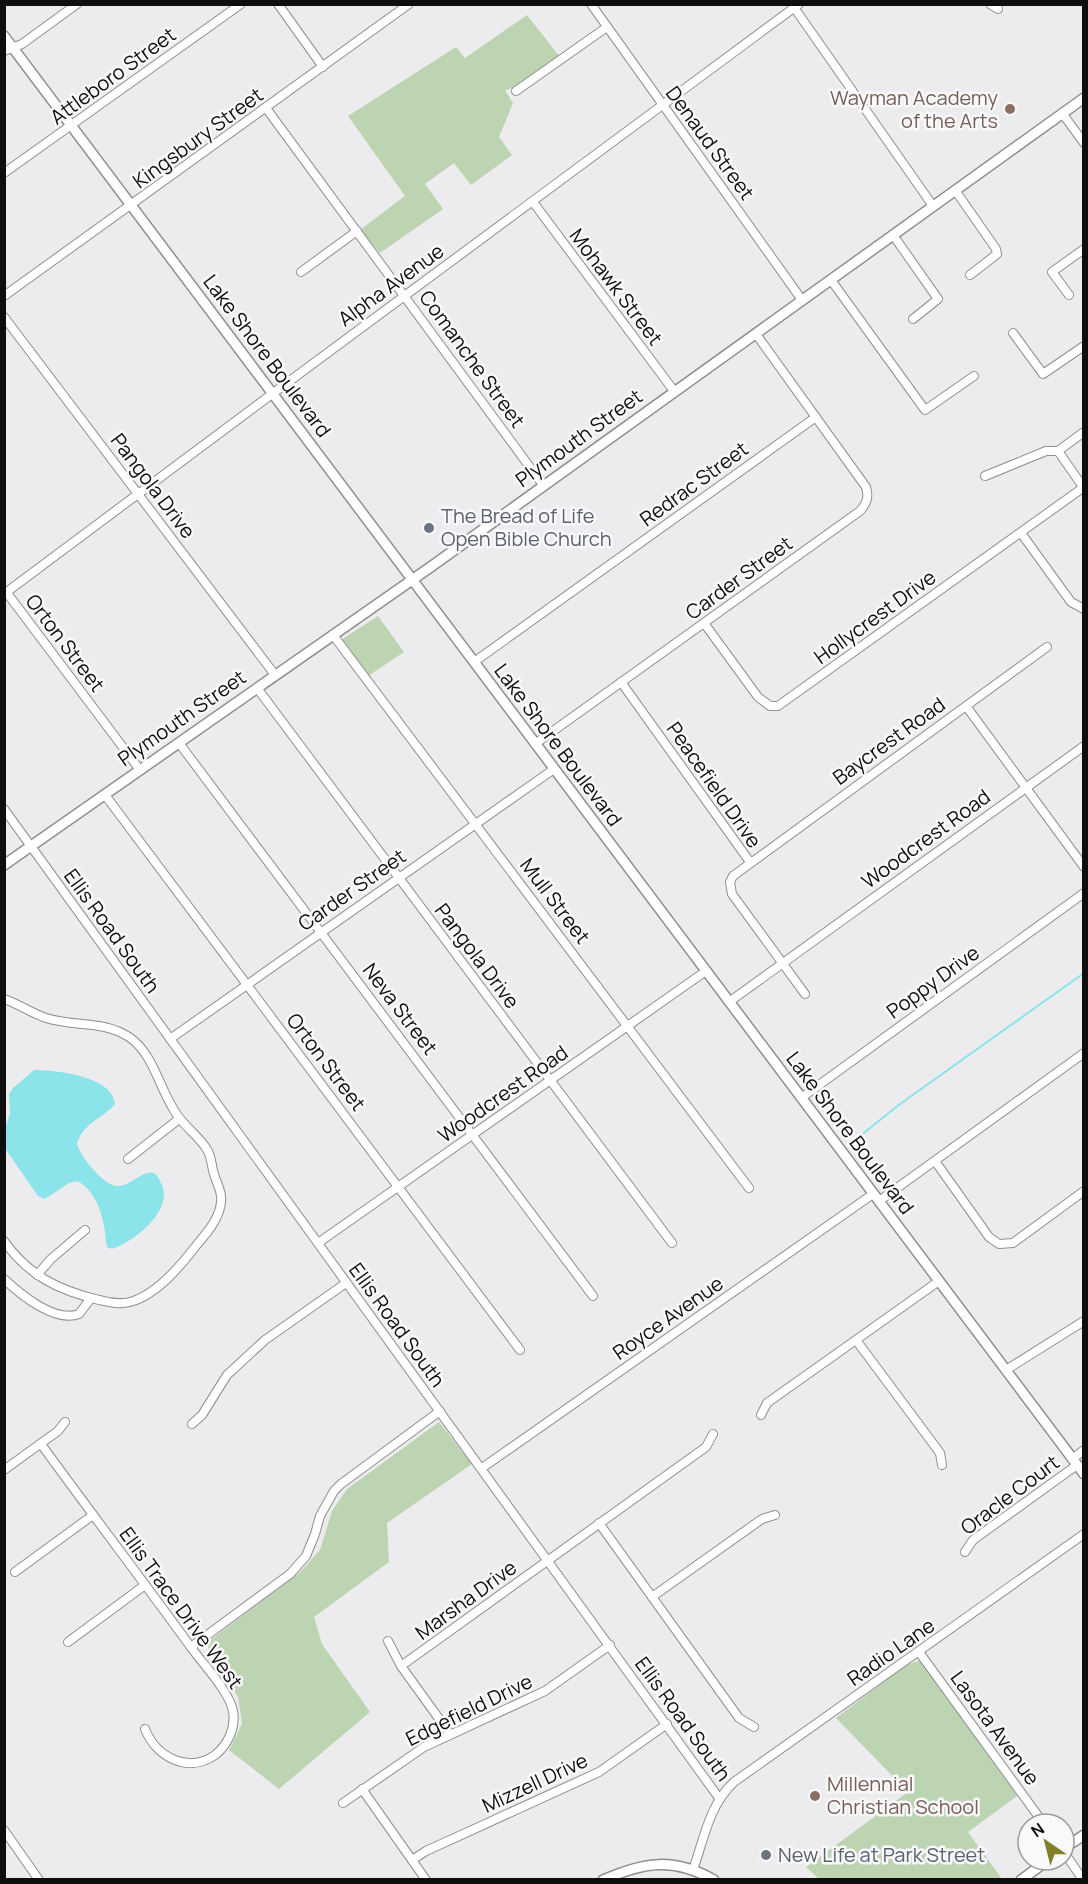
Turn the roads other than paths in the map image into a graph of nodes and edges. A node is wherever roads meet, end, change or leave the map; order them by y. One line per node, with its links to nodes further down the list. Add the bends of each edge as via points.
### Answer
1 (77, 4): 9 (street, via 22,44)
2 (241, 4): 16 (street, Attleboro Street)
3 (278, 4): 10 (street)
4 (409, 4): 10 (street, Kingsbury Street)
5 (591, 4): 7 (street, Denaud Street)
6 (795, 6): 13 (street, Alpha Avenue); 22 (street)
7 (607, 27): 11 (street); 13 (street, Denaud Street)
8 (4, 36): 9 (street, Lake Shore Boulevard)
9 (9, 49): 16 (street, Lake Shore Boulevard)
10 (323, 67): 14 (street, Kingsbury Street)
11 (516, 91)
12 (1083, 98): 15 (street, Plymouth Street)
13 (663, 105): 20 (street, Alpha Avenue); 32 (street, Denaud Street)
14 (266, 108): 21 (street, Kingsbury Street); 23 (street, Comanche Street)
15 (1062, 113): 17 (street); 19 (street, Plymouth Street)
16 (72, 126): 18 (street, Attleboro Street); 21 (street, Lake Shore Boulevard)
17 (1083, 143)
18 (4, 173)
19 (955, 190): 22 (street, Plymouth Street); 27 (street, via 997,254)
20 (532, 202): 31 (street, Alpha Avenue); 39 (street, Mohawk Street)
21 (132, 206): 30 (street, Kingsbury Street); 40 (street, Lake Shore Boulevard)
22 (933, 206): 24 (street, Plymouth Street)
23 (357, 231): 26 (street); 31 (street, Comanche Street)
24 (893, 235): 28 (street, Plymouth Street); 34 (street, via 938,299)
25 (1083, 249): 29 (street, via 1052,272)
26 (301, 272)
27 (970, 275)
28 (831, 280): 32 (street, Plymouth Street); 38 (street, via 925,410)
29 (1069, 295)
30 (4, 296)
31 (404, 296): 40 (street, Alpha Avenue); 45 (street, Comanche Street)
32 (802, 300): 36 (street, Plymouth Street)
33 (4, 317): 47 (street, Pangola Drive)
34 (913, 319)
35 (1013, 333): 37 (street, via 1043,374)
36 (756, 334): 39 (street, Plymouth Street); 41 (street)
37 (1083, 346)
38 (974, 376)
39 (674, 391): 45 (street, Plymouth Street)
40 (272, 394): 47 (street, Alpha Avenue); 49 (street, Lake Shore Boulevard)
41 (816, 417): 52 (street, Carder Street, via 866,487 865,505); 55 (street, Redrac Street)
42 (1083, 432): 43 (street)
43 (1058, 451): 44 (street, via 1046,451); 46 (street)
44 (985, 476)
45 (543, 485): 49 (street, Plymouth Street)
46 (1083, 487): 48 (street, Hollycrest Drive)
47 (139, 494): 50 (street, Alpha Avenue); 56 (street, Pangola Drive)
48 (1021, 533): 51 (street, via 1071,602); 52 (street, Hollycrest Drive, via 778,706 770,706 758,697)
49 (412, 580): 53 (street, Plymouth Street); 55 (street, Lake Shore Boulevard)
50 (6, 594): 64 (street, Orton Street)
51 (1083, 609)
52 (704, 623): 57 (street, Carder Street)
53 (333, 635): 56 (street, Plymouth Street); 68 (street, Mull Street)
54 (1047, 647): 59 (street, Baycrest Road)
55 (474, 662): 61 (street, Lake Shore Boulevard)
56 (275, 675): 58 (street, Plymouth Street)
57 (621, 682): 61 (street, Carder Street); 70 (street, Peacefield Drive)
58 (256, 688): 60 (street, Plymouth Street); 73 (street, Pangola Drive)
59 (966, 706): 65 (street); 70 (street, Baycrest Road)
60 (179, 743): 64 (street, Plymouth Street); 75 (street, Neva Street)
61 (535, 744): 63 (street, Lake Shore Boulevard)
62 (1083, 746): 65 (street, Woodcrest Road)
63 (554, 769): 68 (street, Carder Street); 77 (street, Lake Shore Boulevard)
64 (140, 770): 66 (street, Plymouth Street)
65 (1026, 787): 72 (street); 76 (street, Woodcrest Road)
66 (105, 795): 69 (street, Plymouth Street); 78 (street, Orton Street)
67 (4, 809): 69 (street, Ellis Road South)
68 (475, 824): 73 (street, Carder Street); 82 (street, Mull Street)
69 (31, 846): 71 (street, Plymouth Street); 83 (street, Ellis Road South)
70 (750, 862): 76 (street, Peacefield Drive, via 733,876 730,888)
71 (4, 865)
72 (1083, 867)
73 (398, 879): 75 (street, Carder Street); 85 (street, Pangola Drive)
74 (1083, 893): 86 (street, Poppy Drive)
75 (322, 932): 78 (street, Carder Street); 88 (street, Neva Street)
76 (783, 963): 79 (street, Peacefield Drive); 81 (street, Woodcrest Road)
77 (706, 971): 81 (street, Lake Shore Boulevard); 82 (street, Woodcrest Road)
78 (247, 984): 83 (street, Carder Street); 91 (street, Orton Street)
79 (805, 994)
80 (4, 999): 87 (street, via 47,1019 104,1026 132,1039 150,1062)
81 (729, 1002): 86 (street, Lake Shore Boulevard)
82 (628, 1026): 85 (street, Woodcrest Road); 92 (street, Mull Street)
83 (170, 1039): 97 (street, Ellis Road South)
84 (1083, 1053): 90 (street, Royce Avenue)
85 (551, 1080): 88 (street, Woodcrest Road); 98 (street, Pangola Drive)
86 (801, 1098): 94 (street, Lake Shore Boulevard)
87 (179, 1119): 89 (street); 104 (street, via 211,1156 221,1195 216,1218 184,1261 149,1293 127,1303)
88 (473, 1134): 91 (street, Woodcrest Road); 103 (street, Neva Street)
89 (128, 1159)
90 (935, 1161): 93 (street, via 989,1237 999,1245 1013,1243); 94 (street, Royce Avenue)
91 (399, 1187): 97 (street, Woodcrest Road); 107 (street, Orton Street)
92 (749, 1188)
93 (1083, 1191)
94 (876, 1198): 101 (street, Lake Shore Boulevard); 118 (street, Royce Avenue)
95 (85, 1230): 99 (street)
96 (4, 1241): 99 (street)
97 (318, 1243): 102 (street, Ellis Road South)
98 (672, 1243)
99 (37, 1275): 104 (street)
100 (4, 1279): 104 (street, via 31,1301 67,1316 79,1314)
101 (939, 1281): 106 (street); 108 (street, Lake Shore Boulevard)
102 (346, 1283): 109 (street, Ellis Road South); 112 (street, via 249,1354 227,1375)
103 (593, 1296)
104 (91, 1298)
105 (1083, 1321): 108 (street)
106 (856, 1340): 110 (street, via 767,1403); 117 (street, via 940,1453)
107 (520, 1350)
108 (1006, 1370): 116 (street, Lake Shore Boulevard)
109 (440, 1412): 118 (street, Ellis Road South); 133 (street, via 341,1484 327,1502 311,1546 299,1565)
110 (761, 1415)
111 (65, 1422): 114 (street)
112 (192, 1424)
113 (713, 1434): 123 (street, Marsha Drive, via 706,1447)
114 (41, 1444): 119 (street); 121 (street, Ellis Trace Drive West)
115 (1083, 1450): 116 (street, Oracle Court)
116 (1074, 1462): 120 (street, Lake Shore Boulevard); 125 (street, Oracle Court, via 973,1540)
117 (942, 1465)
118 (482, 1468): 126 (street, Ellis Road South)
119 (4, 1470)
120 (1083, 1474)
121 (93, 1515): 127 (street); 128 (street, Ellis Trace Drive West)
122 (775, 1515): 129 (street, via 762,1519)
123 (599, 1523): 126 (street, Marsha Drive); 129 (street)
124 (1083, 1534): 134 (street, Radio Lane)
125 (965, 1552)
126 (549, 1560): 132 (street, Ellis Road South); 135 (street, Marsha Drive)
127 (15, 1572)
128 (145, 1585): 131 (street); 133 (street, Ellis Trace Drive West)
129 (652, 1597): 137 (street, via 739,1718)
130 (388, 1641): 135 (street)
131 (68, 1642)
132 (610, 1646): 136 (street, Ellis Road South); 139 (street, Edgefield Drive, via 545,1691)
133 (191, 1647): 138 (street, Ellis Trace Drive West, via 233,1707 233,1727 226,1743 204,1761 181,1762 156,1748)
134 (919, 1652): 141 (street, Radio Lane, via 734,1782); 143 (street, Lasota Avenue)
135 (401, 1666): 139 (street)
136 (666, 1724): 141 (street, Ellis Road South); 145 (street, Mizzell Drive, via 599,1772)
137 (754, 1727)
138 (145, 1729)
139 (450, 1734): 140 (street, Edgefield Drive)
140 (362, 1789): 142 (street, Edgefield Drive); 145 (street)
141 (719, 1798): 146 (street, Ellis Road South)
142 (343, 1803)
143 (1035, 1812)
144 (4, 1830): 147 (street)
145 (412, 1860): 148 (street)
146 (693, 1870): 149 (street, via 650,1864); 150 (street)
147 (39, 1880)
148 (426, 1880)
149 (603, 1880)
150 (714, 1880)

